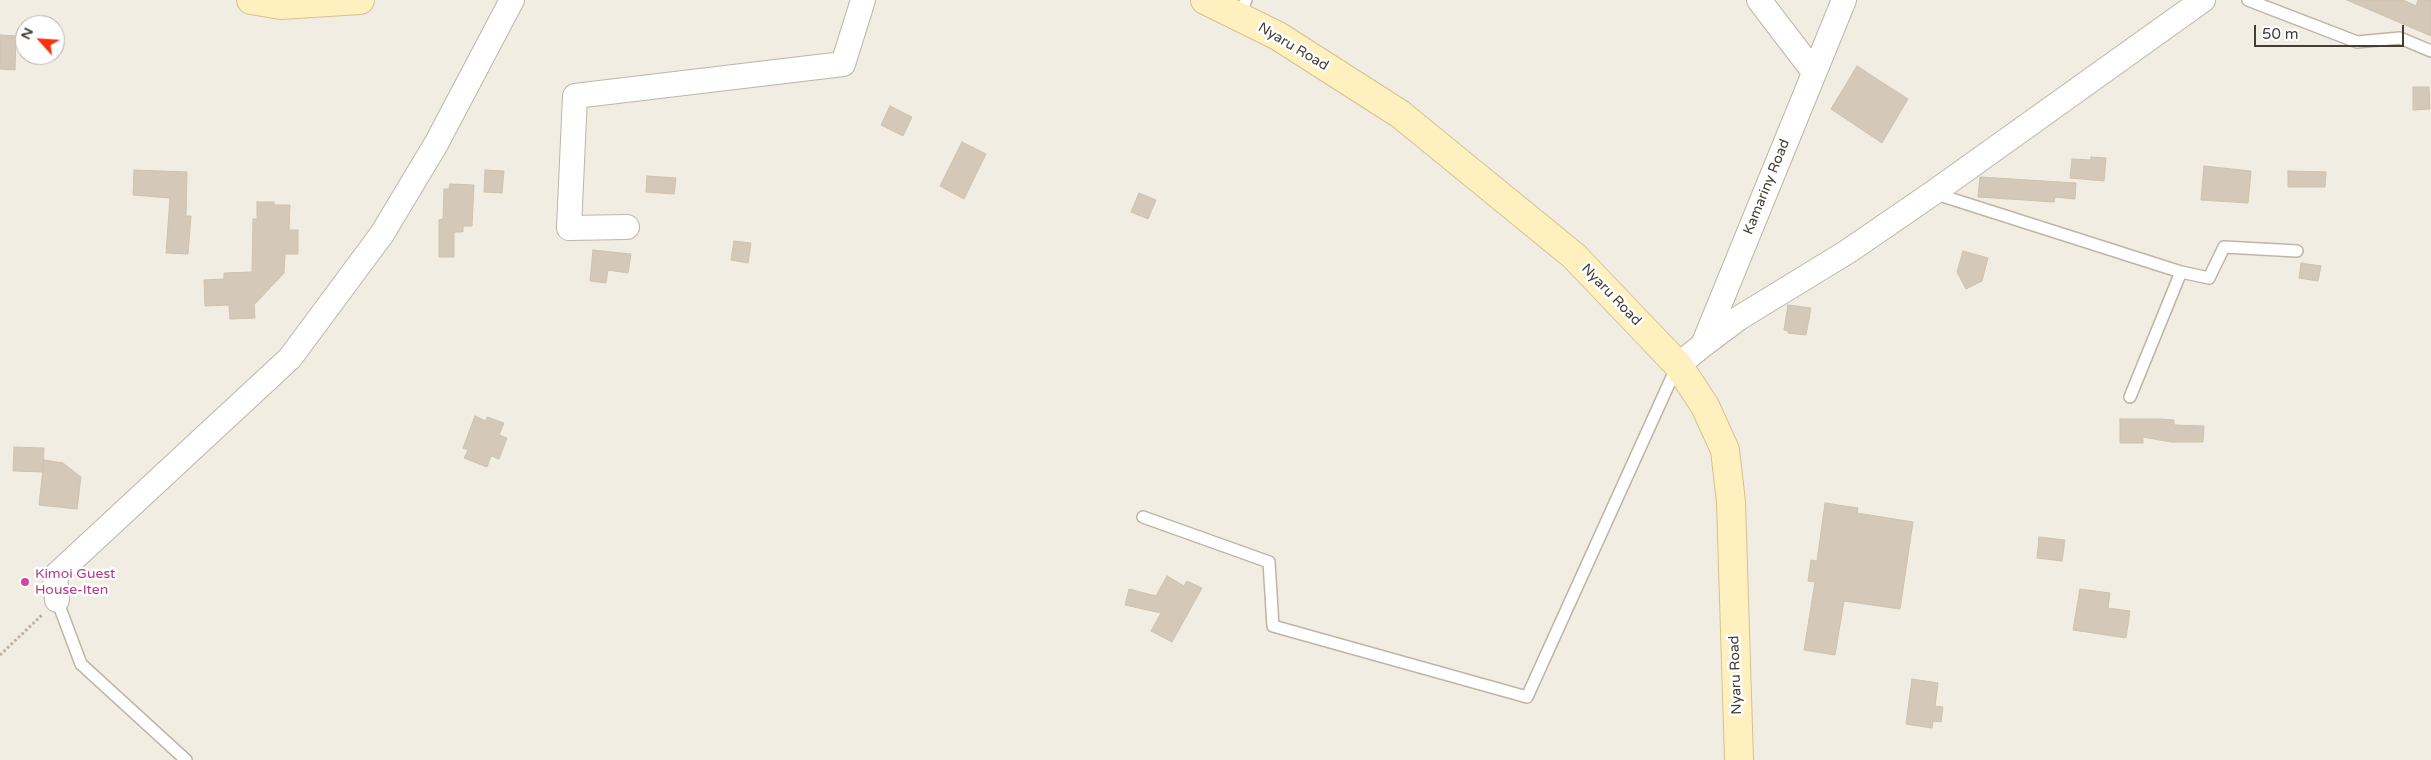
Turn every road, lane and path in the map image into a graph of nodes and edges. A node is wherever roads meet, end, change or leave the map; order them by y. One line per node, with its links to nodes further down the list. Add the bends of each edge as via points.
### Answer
1 (251, 0): 2 (main road, via 281,5)
2 (360, 0)
3 (512, 0): 21 (street, via 436,144 382,234 290,358 55,576)
4 (863, 0): 14 (street, via 843,64 574,96 569,228)
5 (1205, 0): 10 (main road, Nyaru Road)
6 (1759, 0): 12 (street)
7 (1844, 0): 12 (street, Kamariny Road)
8 (2203, 0): 13 (street)
9 (2248, 0): 11 (lane, via 2357,42 2400,38)
10 (1242, 8): 18 (main road, Nyaru Road, via 1278,36 1400,114 1574,256)
11 (2431, 51)
12 (1814, 72): 17 (street, Kamariny Road)
13 (1933, 193): 16 (lane); 17 (street, via 1847,252 1739,318)
14 (627, 227)
15 (2297, 251): 16 (lane, via 2224,247 2209,278)
16 (2181, 272): 19 (lane)
17 (1703, 346): 18 (street)
18 (1678, 365): 20 (lane, via 1527,697 1272,626 1269,562); 24 (main road, Nyaru Road, via 1705,406 1725,450 1731,502)
19 (2130, 397)
20 (1143, 517)
21 (57, 600): 22 (path); 23 (lane, via 82,664)
22 (0, 655)
23 (186, 760)
24 (1739, 760)

